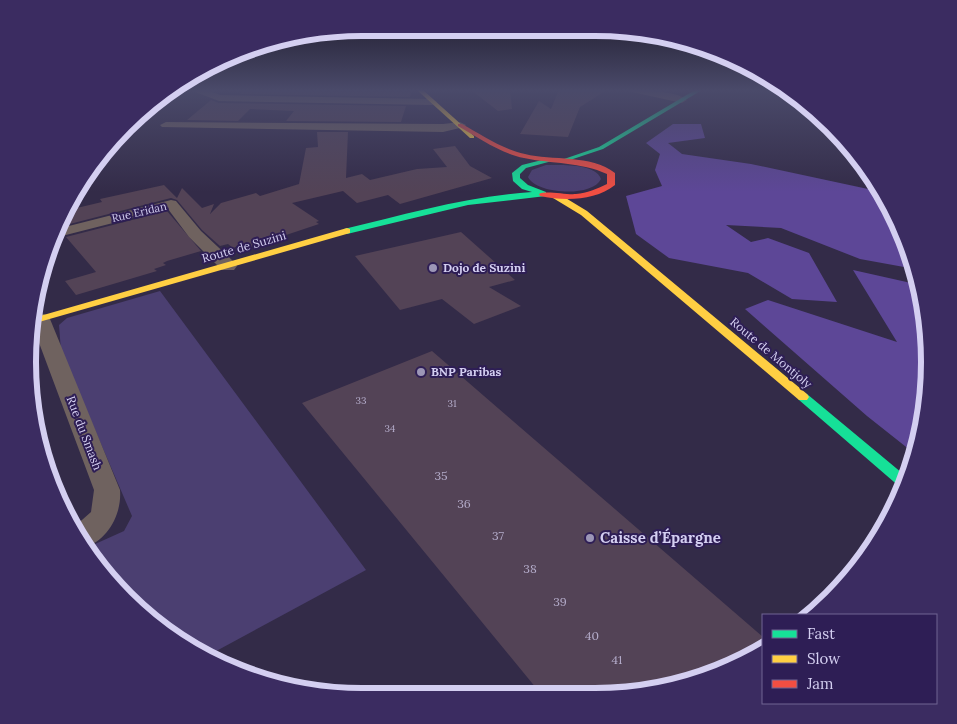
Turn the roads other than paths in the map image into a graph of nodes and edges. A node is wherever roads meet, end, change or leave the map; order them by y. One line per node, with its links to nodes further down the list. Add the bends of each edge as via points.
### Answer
1 (642, 124): 4 (main road)
2 (166, 125): 3 (street, via 443,128)
3 (460, 125): 5 (main road, via 522,155); 8 (main road, via 475,140 516,168)
4 (620, 137): 6 (main road, via 592,152); 7 (main road, via 608,158)
5 (550, 160): 6 (main road); 8 (main road, Route de Suzini, via 524,166)
6 (563, 160): 7 (main road, via 589,163)
7 (611, 174): 9 (main road, Route de Montjoly, via 611,185)
8 (516, 176): 10 (main road, via 522,186); 12 (main road, Route de Suzini, via 496,189)
9 (604, 190): 11 (main road); 14 (main road, Route de Montjoly, via 600,197 602,209)
10 (542, 194): 11 (main road); 12 (main road, Route de Suzini, via 508,194)
11 (556, 196): 14 (main road, Route de Montjoly, via 574,206)
12 (463, 202): 15 (main road, Route de Suzini)
13 (63, 232): 15 (street, Rue Eridan, via 171,204 195,234)
14 (618, 242): 18 (main road, Route de Montjoly)
15 (228, 266): 16 (main road, Route de Suzini)
16 (39, 319)
17 (38, 326): 19 (street, Rue du Smash, via 107,490 106,514)
18 (899, 478)
19 (85, 533)

